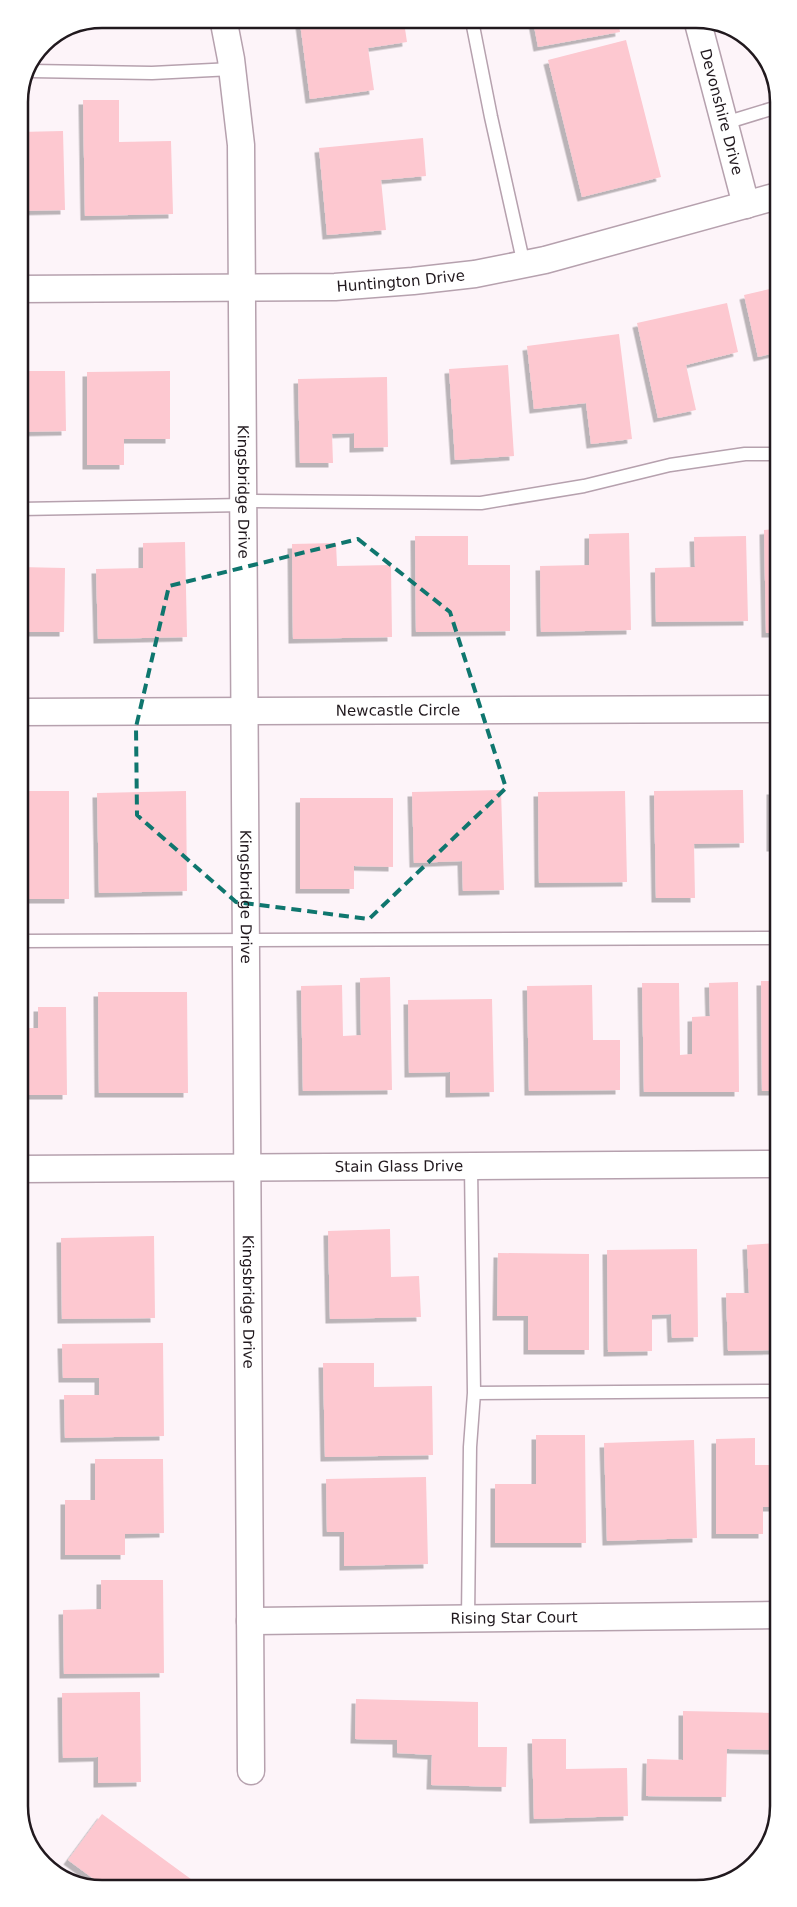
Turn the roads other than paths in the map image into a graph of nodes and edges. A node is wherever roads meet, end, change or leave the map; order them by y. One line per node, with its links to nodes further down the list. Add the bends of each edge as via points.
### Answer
1 (225, 28): 4 (street, Kingsbridge Drive)
2 (473, 28): 10 (lane)
3 (699, 28): 7 (street, Devonshire Drive)
4 (232, 69): 5 (lane, via 152,73); 11 (street, Kingsbridge Drive, via 241,145)
5 (34, 71)
6 (770, 109): 7 (lane)
7 (725, 123): 9 (street, Devonshire Drive)
8 (770, 198): 9 (street, Huntington Drive)
9 (746, 205): 10 (street, Huntington Drive)
10 (524, 265): 11 (street, Huntington Drive, via 413,281 335,287)
11 (243, 288): 12 (street, Huntington Drive); 14 (street, Kingsbridge Drive)
12 (28, 289)
13 (770, 454): 14 (lane, via 745,454 670,465 584,486 481,503)
14 (244, 503): 15 (lane); 17 (street, Kingsbridge Drive)
15 (28, 509)
16 (770, 709): 17 (street, Newcastle Circle)
17 (244, 711): 18 (street, Newcastle Circle); 20 (street, Kingsbridge Drive)
18 (28, 712)
19 (770, 938): 20 (lane)
20 (245, 939): 21 (lane); 23 (street, Kingsbridge Drive)
21 (28, 941)
22 (770, 1164): 24 (street, Stain Glass Drive)
23 (248, 1166): 24 (street, Stain Glass Drive); 25 (street, Stain Glass Drive); 30 (street, Kingsbridge Drive)
24 (471, 1166): 27 (lane)
25 (28, 1169)
26 (770, 1391): 27 (lane)
27 (474, 1393): 29 (lane, via 470,1447)
28 (770, 1615): 29 (street, Rising Star Court)
29 (468, 1619): 30 (street, Rising Star Court)
30 (250, 1622): 31 (street, Kingsbridge Drive)
31 (251, 1771)

